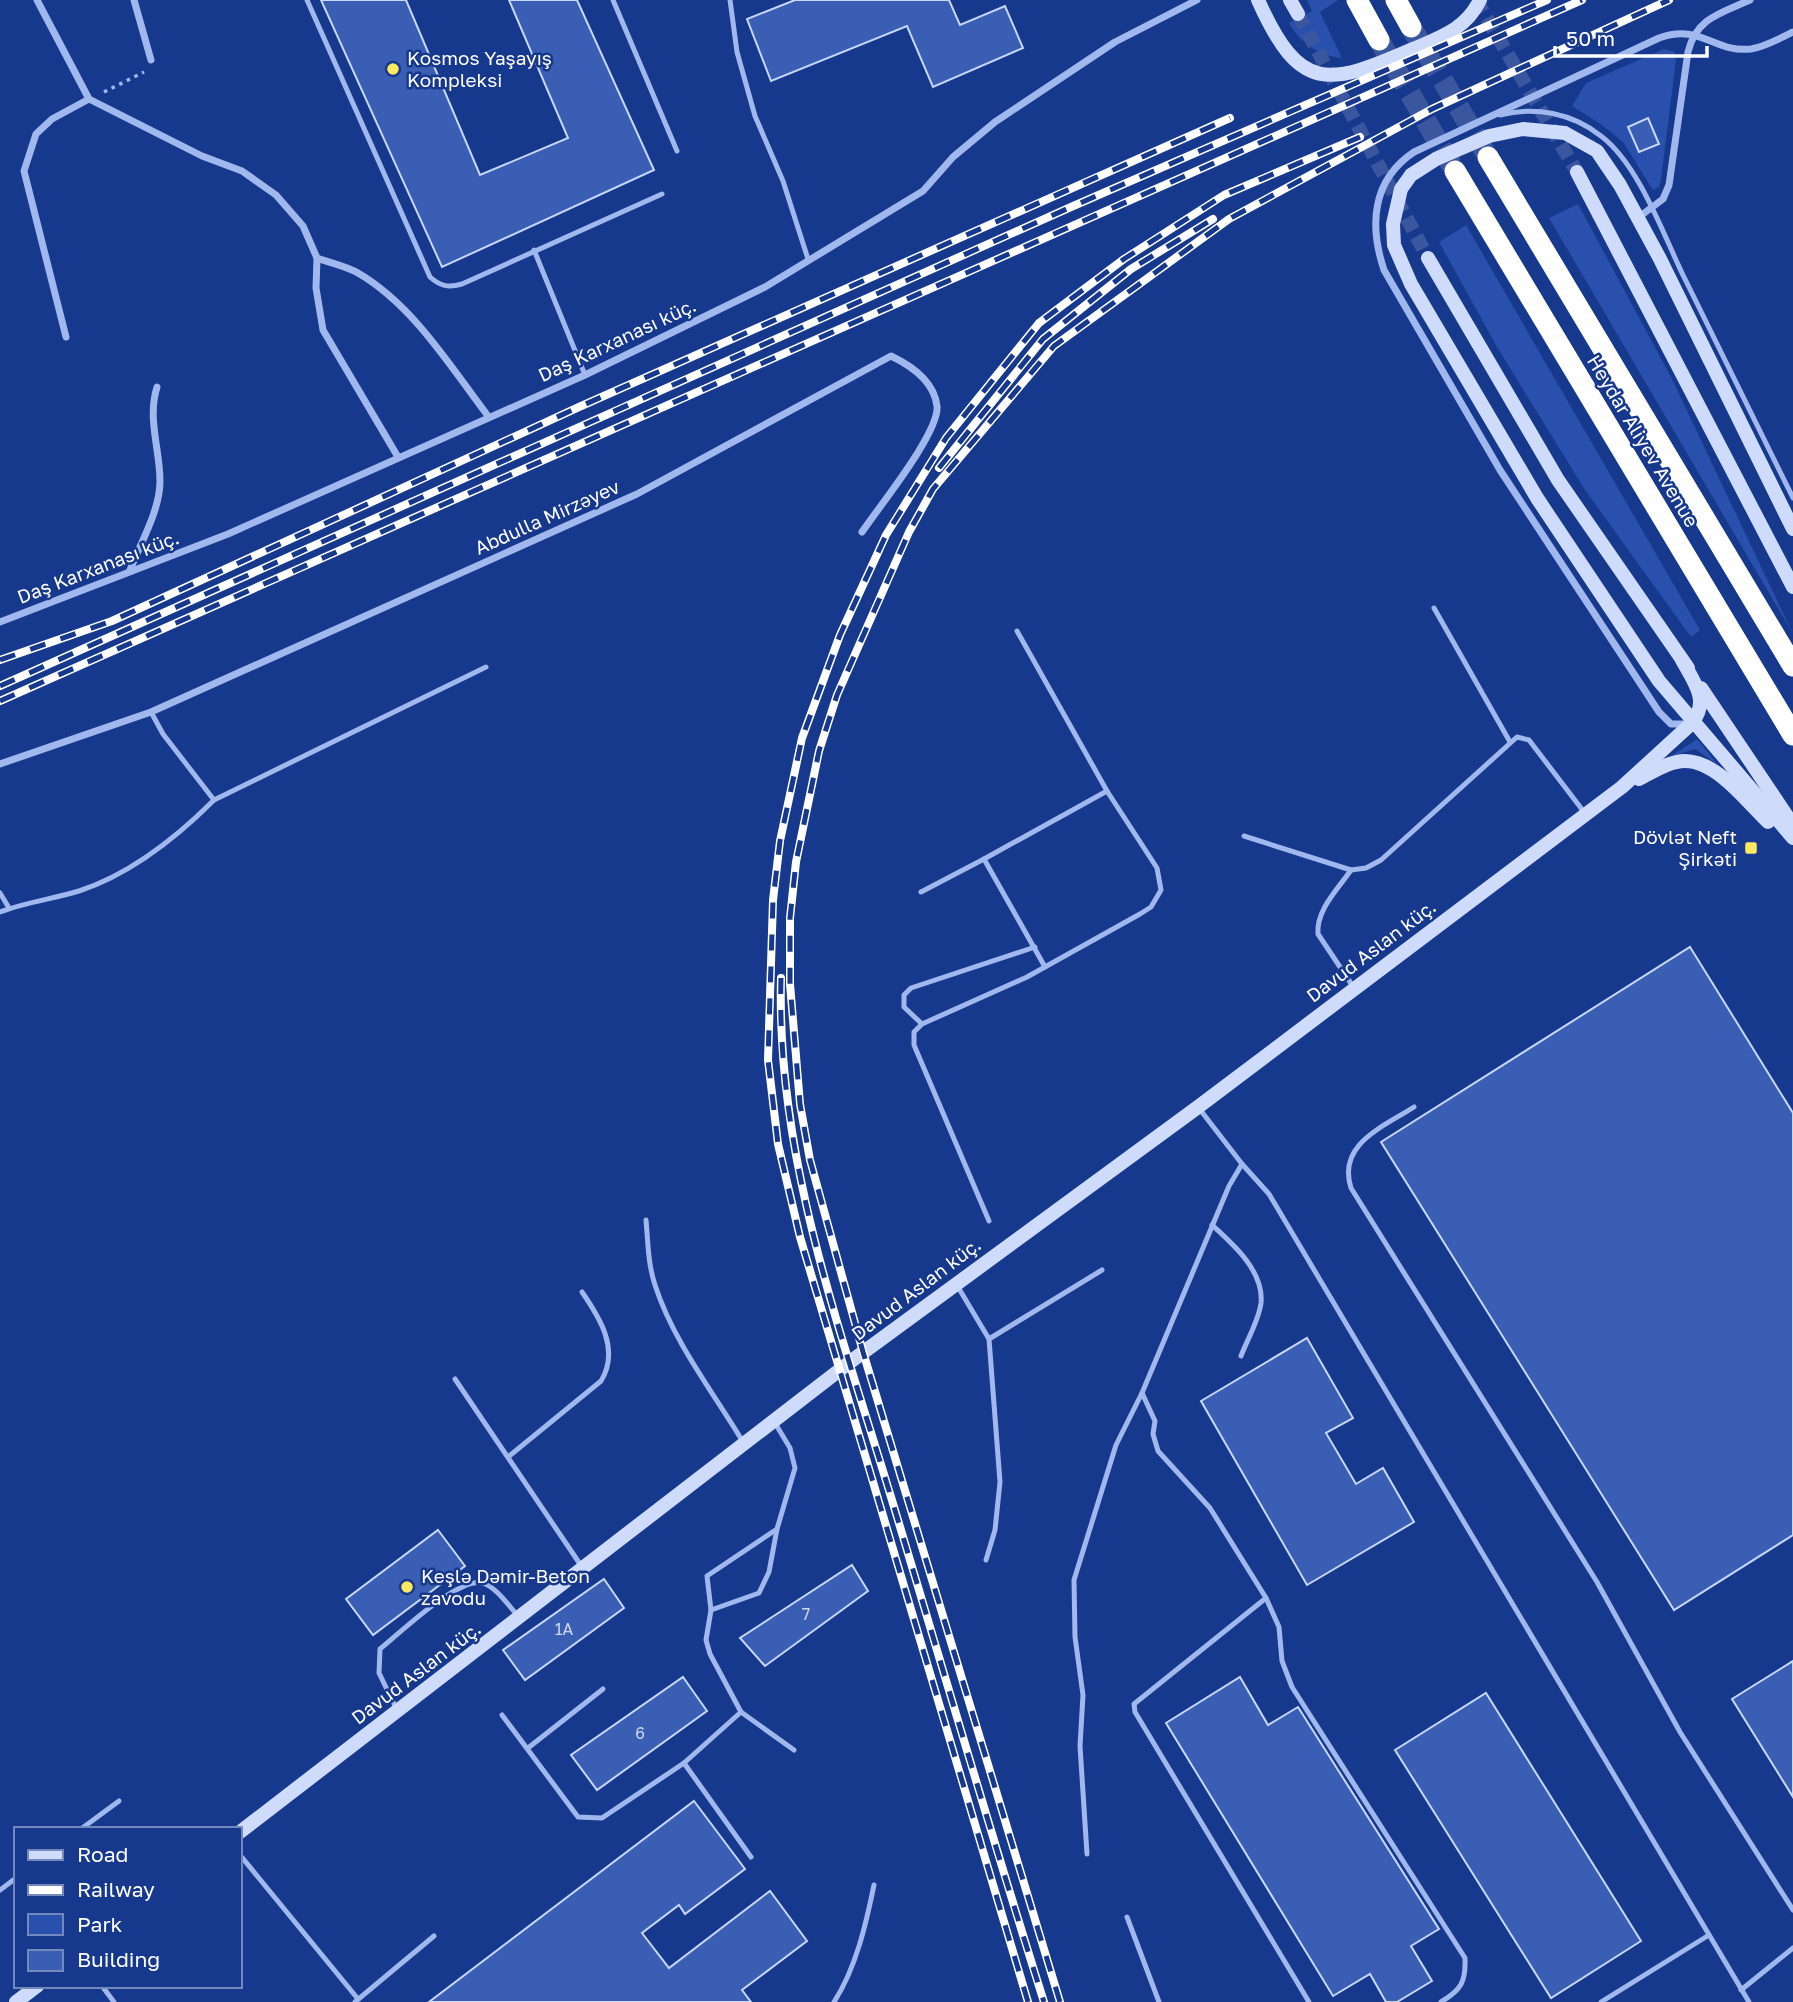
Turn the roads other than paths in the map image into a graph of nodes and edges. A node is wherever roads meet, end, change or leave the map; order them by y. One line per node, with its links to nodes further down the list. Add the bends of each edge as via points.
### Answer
1 (37, 0): 19 (street)
2 (134, 0): 18 (street)
3 (307, 0): 27 (lane, via 430,277 449,288)
4 (613, 0): 21 (lane)
5 (730, 0): 29 (lane, via 737,52 755,116 783,181)
6 (1197, 0): 29 (street, Daş Karxanası küç., via 1115,42 1006,114 972,138 923,191)
7 (1258, 0): 11 (main road, via 1288,55 1309,70 1344,76 1454,32 1470,18)
8 (1290, 0): 13 (main road)
9 (1357, 0): 17 (highway)
10 (1396, 0): 14 (highway)
11 (1480, 0)
12 (1751, 0): 16 (street, via 1711,19)
13 (1298, 14)
14 (1411, 27)
15 (1793, 32): 16 (street, via 1752,49 1723,46)
16 (1694, 33): 20 (street, via 1659,38); 26 (street, via 1669,185 1663,199)
17 (1379, 40)
18 (151, 60)
19 (89, 99): 28 (street, via 243,172 265,187 303,226); 31 (street, via 51,119 36,134 24,171)
20 (1492, 117): 26 (lane, via 1523,110 1548,112 1586,126 1614,148); 48 (street, via 1414,152 1393,169 1376,207 1375,236 1381,262 1500,470 1659,712 1671,724)
21 (677, 151)
22 (1488, 157): 45 (highway, Heydar Aliyev Avenue)
23 (1455, 171): 49 (highway, Heydar Aliyev Avenue)
24 (1577, 172): 40 (main road)
25 (662, 194): 27 (lane)
26 (1645, 214): 36 (lane); 37 (main road); 48 (main road, via 1590,145 1565,133 1523,129 1489,136 1422,166 1401,188 1393,224 1399,261 1514,460 1621,626)
27 (534, 250): 32 (lane)
28 (317, 258): 34 (street, via 357,273 392,300 419,326); 35 (street, via 323,330)
29 (808, 258): 32 (street, Daş Karxanası küç., via 765,287)
30 (1429, 258): 44 (main road, via 1558,480)
31 (66, 337)
32 (585, 375): 34 (street, Daş Karxanası küç.)
33 (156, 387): 39 (street, via 153,419 160,482)
34 (488, 416): 35 (street, Daş Karxanası küç.)
35 (398, 457): 39 (street, Daş Karxanası küç., via 228,534)
36 (1793, 498)
37 (1793, 529)
38 (862, 532): 47 (street, Abdulla Mirzəyev, via 931,433 937,407 929,385 913,366 891,356 637,494)
39 (130, 570): 42 (street, Daş Karxanası küç.)
40 (1793, 587)
41 (1434, 608): 50 (lane)
42 (0, 622)
43 (1017, 631): 53 (lane)
44 (1682, 660): 48 (main road, via 1702,703); 56 (main road)
45 (1793, 666)
46 (486, 667): 54 (lane)
47 (151, 712): 51 (street, Abdulla Mirzəyev); 54 (lane)
48 (1692, 723): 52 (main road); 58 (main road)
49 (1793, 735)
50 (1510, 742): 55 (lane, via 1517,737 1529,740); 61 (lane, via 1381,860)
51 (0, 764)
52 (1622, 788): 55 (main road, Davud Aslan küç.); 59 (main road, via 1663,767 1695,762 1718,775)
53 (1107, 791): 60 (lane); 67 (lane, via 1157,868 1160,896 1140,914)
54 (214, 800): 64 (lane, via 189,826 122,874 79,891)
55 (1586, 815): 68 (main road, Davud Aslan küç.)
56 (1793, 825)
57 (1244, 836): 61 (lane)
58 (1793, 838)
59 (1793, 845)
60 (985, 859): 62 (lane); 66 (lane)
61 (1351, 870): 68 (lane, via 1317,926)
62 (921, 892)
63 (0, 893): 64 (lane)
64 (9, 908): 65 (lane)
65 (0, 912)
66 (1035, 947): 67 (lane); 69 (lane, via 911,988 904,995 904,1007)
67 (1045, 967): 69 (lane)
68 (1353, 988): 70 (main road, Davud Aslan küç.)
69 (922, 1024): 74 (lane, via 914,1032 914,1045)
70 (1198, 1107): 72 (lane); 77 (main road, Davud Aslan küç.)
71 (1414, 1107): 106 (lane, via 1358,1143 1348,1159 1351,1188 1597,1582 1680,1732)
72 (1242, 1164): 75 (lane); 108 (lane, via 1269,1194)
73 (646, 1220): 84 (lane, via 656,1288)
74 (989, 1222)
75 (1212, 1225): 80 (lane, via 1243,1253 1259,1290 1261,1303); 82 (lane)
76 (1102, 1270): 79 (lane)
77 (956, 1284): 79 (lane); 83 (main road, Davud Aslan küç.)
78 (582, 1292): 85 (lane, via 603,1322 607,1370 601,1381)
79 (989, 1339): 87 (lane, via 1000,1471 997,1521)
80 (1241, 1356)
81 (455, 1379): 85 (lane)
82 (1142, 1393): 89 (lane, via 1154,1421 1158,1451 1210,1508); 102 (lane, via 1107,1468 1074,1580 1083,1695 1080,1746)
83 (775, 1423): 84 (main road, Davud Aslan küç.); 86 (lane, via 790,1448 795,1468)
84 (744, 1445): 88 (main road, Davud Aslan küç.)
85 (508, 1457): 88 (lane)
86 (776, 1529): 90 (lane, via 769,1572 759,1593); 90 (lane, via 711,1571 706,1583)
87 (986, 1559)
88 (584, 1569): 91 (main road, Davud Aslan küç.)
89 (1266, 1598): 117 (lane, via 1134,1704); 118 (lane, via 1279,1627 1282,1661 1292,1688 1465,1958 1465,1976 1458,1992)
90 (711, 1610): 94 (lane, via 706,1640 710,1654)
91 (520, 1618): 93 (main road, Davud Aslan küç.); 93 (lane, via 492,1587 480,1582 457,1588 380,1649 379,1673)
92 (603, 1689): 96 (lane)
93 (398, 1711): 101 (main road, Davud Aslan küç.)
94 (741, 1712): 97 (lane); 98 (lane)
95 (502, 1715): 96 (lane)
96 (528, 1748): 98 (lane, via 579,1817 589,1820 602,1818)
97 (794, 1750)
98 (684, 1763): 104 (lane)
99 (118, 1801): 100 (lane)
100 (85, 1827)
101 (242, 1830)
102 (1087, 1854)
103 (242, 1857): 113 (lane)
104 (751, 1857)
105 (874, 1885): 115 (lane, via 867,1923)
106 (1793, 1910)
107 (1127, 1917): 116 (lane)
108 (1709, 1935): 112 (lane); 119 (lane)
109 (434, 1936): 113 (lane)
110 (1793, 1948): 112 (lane)
111 (34, 1988): 114 (main road)
112 (1741, 1990): 120 (lane)
113 (357, 2001)
114 (16, 2002)
115 (834, 2002)
116 (1159, 2002)
117 (1309, 2002)
118 (1441, 2002)
119 (1601, 2002)
120 (1749, 2002)

